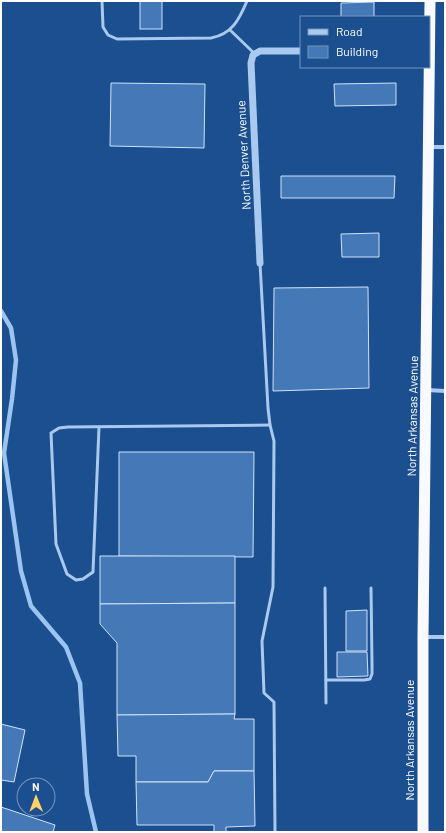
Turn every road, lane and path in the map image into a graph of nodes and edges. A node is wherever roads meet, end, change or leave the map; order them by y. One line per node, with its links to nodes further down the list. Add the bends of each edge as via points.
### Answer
1 (102, 1): 5 (lane, via 103,27 108,34 117,39 211,38 221,36)
2 (247, 1): 5 (lane)
3 (430, 1): 4 (highway, North Arkansas Avenue)
4 (430, 16)
5 (230, 30): 7 (lane)
6 (300, 51): 7 (street)
7 (258, 52): 11 (street, North Denver Avenue, via 253,55 251,63)
8 (429, 68): 9 (highway, North Arkansas Avenue)
9 (428, 147): 10 (street); 12 (highway, North Arkansas Avenue)
10 (445, 147)
11 (260, 263): 14 (lane)
12 (426, 390): 13 (street); 18 (highway, North Arkansas Avenue)
13 (445, 390)
14 (270, 425): 15 (lane); 22 (lane, via 274,441 273,587 262,641 264,693 274,702)
15 (99, 427): 15 (lane, via 59,428 51,433 56,544 67,574 76,580 93,572 94,566)
16 (325, 588): 20 (lane)
17 (371, 588): 20 (lane, via 370,679)
18 (423, 637): 19 (street); 23 (highway, North Arkansas Avenue)
19 (445, 637)
20 (326, 680): 21 (lane)
21 (326, 703)
22 (275, 832)
23 (423, 832)

